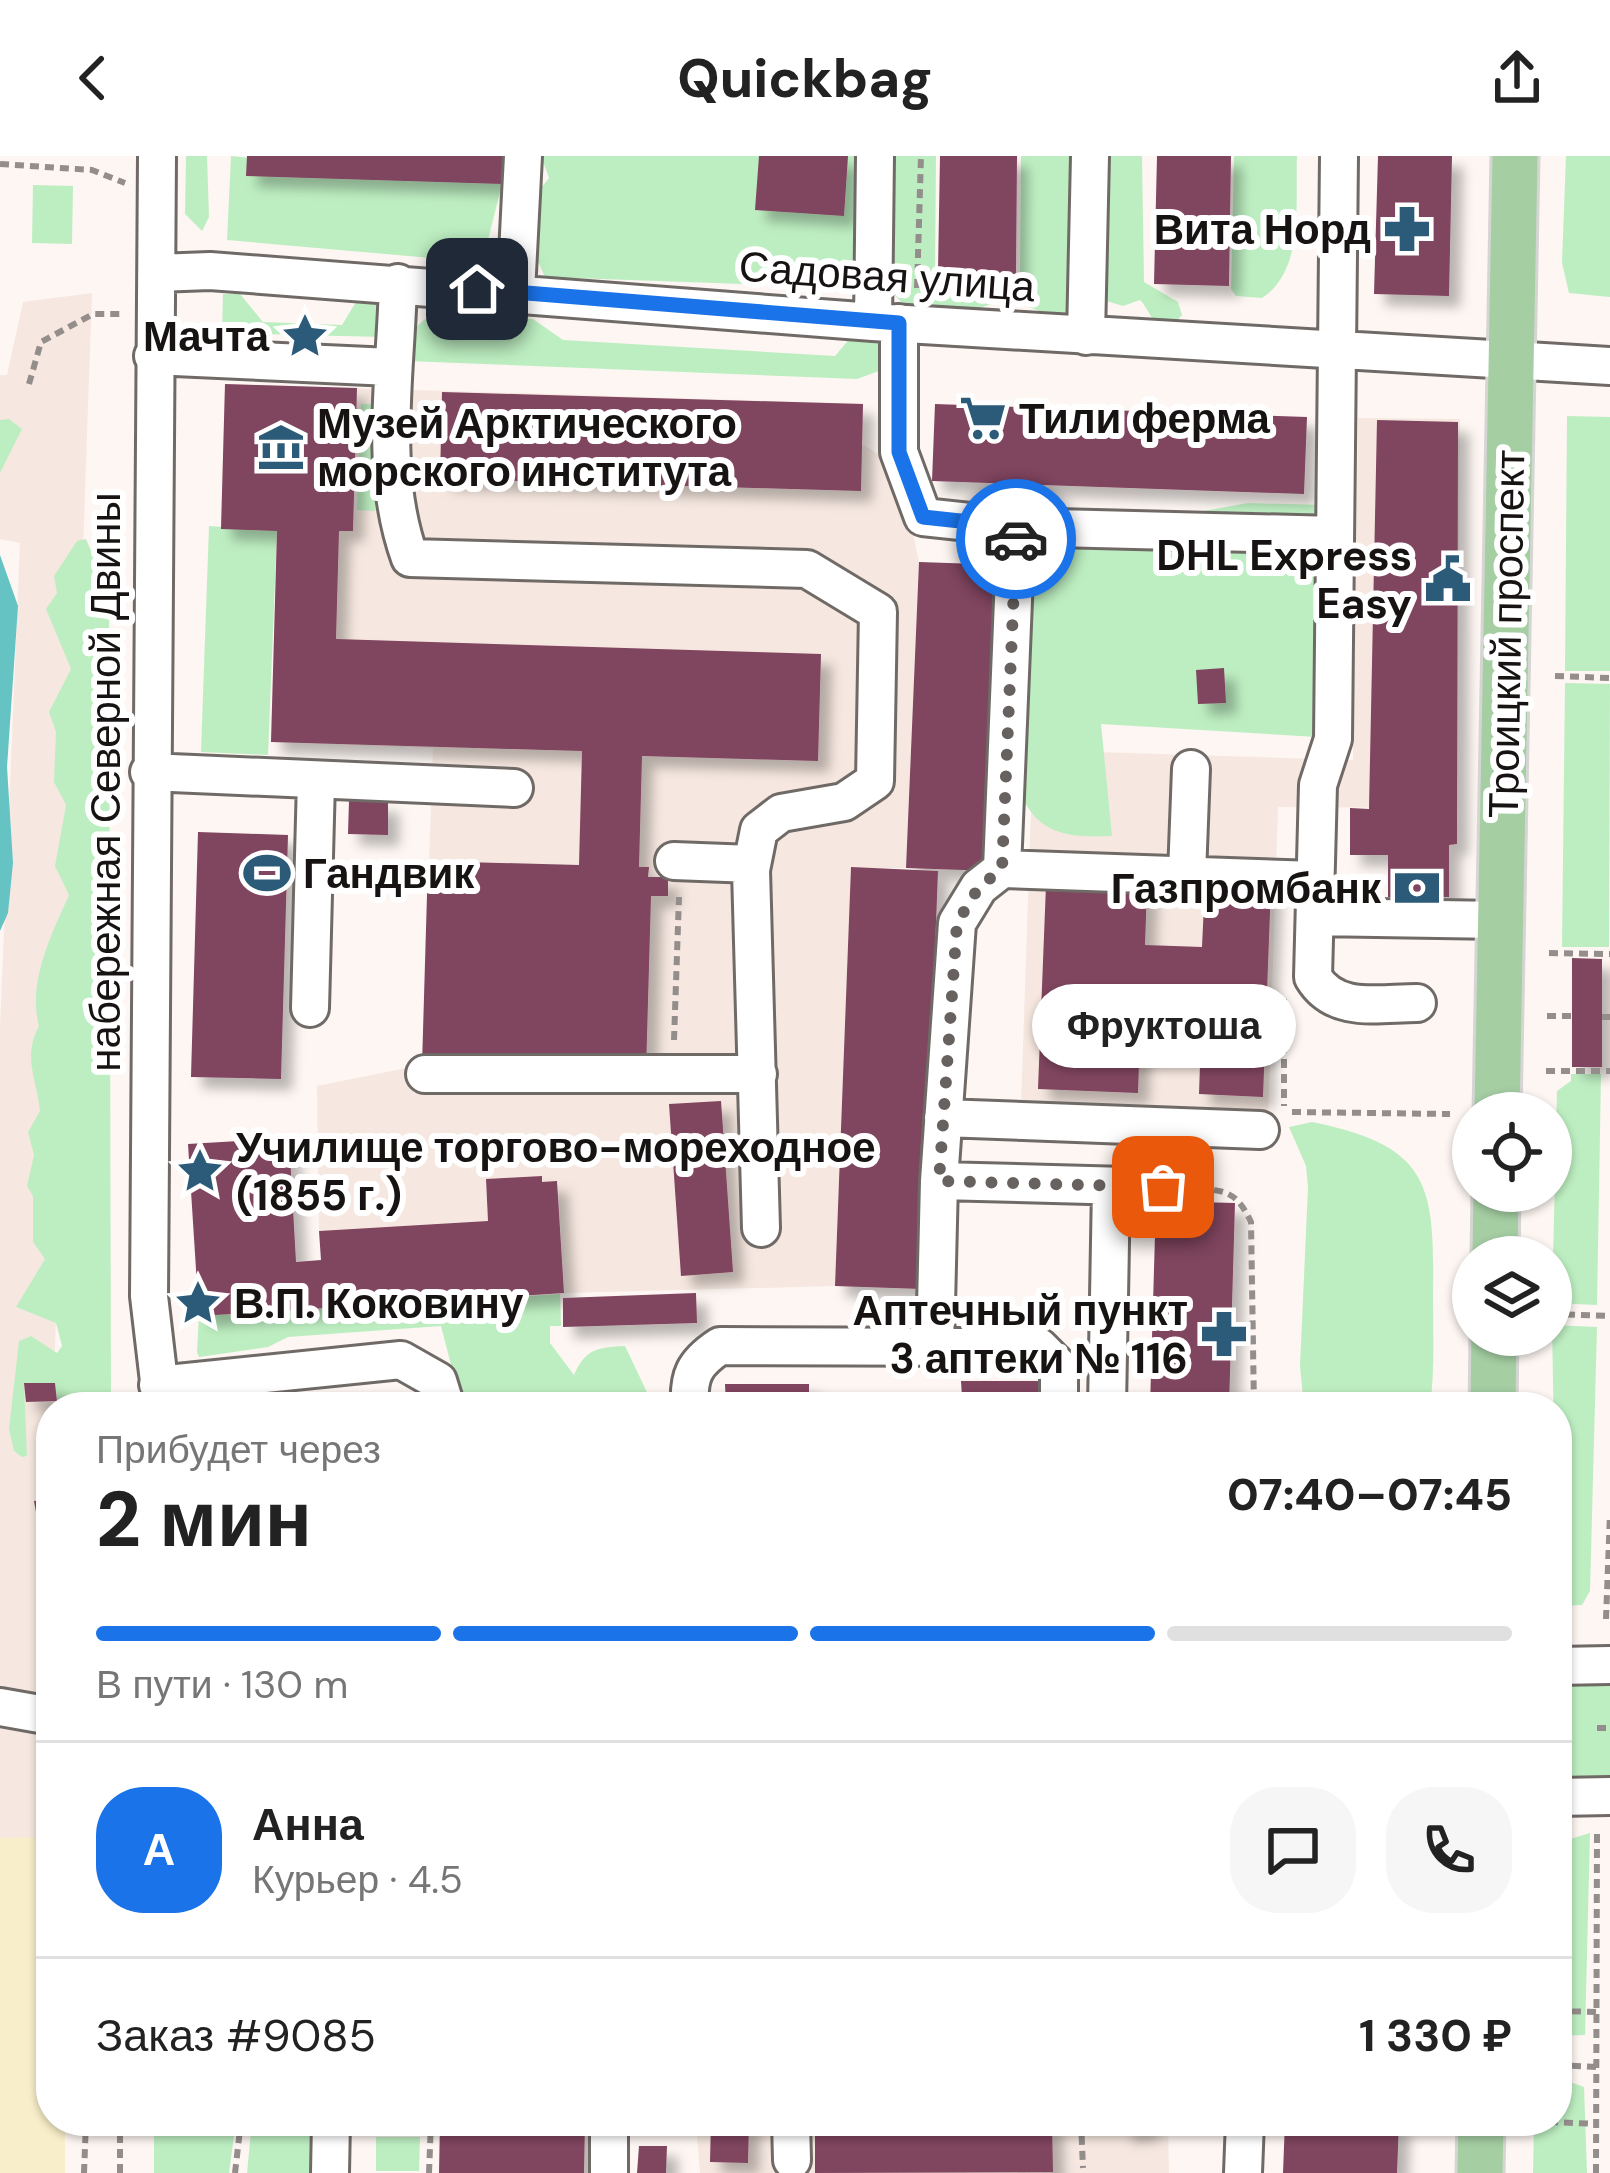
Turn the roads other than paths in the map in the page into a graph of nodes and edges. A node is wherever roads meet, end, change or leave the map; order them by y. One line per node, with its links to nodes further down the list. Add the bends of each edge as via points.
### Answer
1 (157, 156): 7 (street, набережная Северной Двины)
2 (524, 156): 9 (street)
3 (874, 156): 10 (street)
4 (1090, 156): 11 (street)
5 (1339, 156): 12 (street)
6 (1515, 156): 14 (main road, Троицкий проспект)
7 (157, 273): 8 (street, Садовая улица); 13 (street, набережная Северной Двины)
8 (398, 283): 9 (street, Садовая улица); 16 (street)
9 (516, 292): 10 (street, Садовая улица)
10 (896, 312): 11 (street, Садовая улица); 17 (street, via 899,452 923,517)
11 (1085, 336): 12 (street, Садовая улица)
12 (1336, 351): 14 (street, Садовая улица); 18 (street)
13 (153, 356): 16 (street); 20 (street, набережная Северной Двины)
14 (1511, 360): 15 (street, Садовая улица); 28 (main road, Троицкий проспект)
15 (1610, 366)
16 (391, 368): 23 (street, via 391,463 410,558 807,569 878,612 875,781 844,802 781,813 759,830)
17 (1016, 527): 18 (street); 24 (street)
18 (1335, 535): 27 (street, via 1333,739 1318,785)
19 (1191, 770): 26 (street)
20 (149, 772): 21 (street); 42 (street, набережная Северной Двины, via 149,1297)
21 (316, 780): 22 (street); 30 (street)
22 (514, 788)
23 (752, 864): 25 (street); 32 (street)
24 (1002, 869): 26 (street); 34 (street, via 979,887 957,923)
25 (677, 871)
26 (1187, 875): 27 (street)
27 (1316, 898): 28 (street); 29 (street, via 1313,977 1323,995 1338,1003)
28 (1500, 920): 33 (main road, Троицкий проспект)
29 (1418, 1004)
30 (310, 1008)
31 (425, 1074): 32 (street)
32 (758, 1075): 39 (street)
33 (1497, 1092)
34 (943, 1118): 35 (street); 36 (street)
35 (1260, 1130)
36 (939, 1181): 37 (street); 40 (street)
37 (1111, 1187): 38 (street); 47 (street)
38 (1163, 1187)
39 (760, 1228)
40 (935, 1347): 45 (street, via 720,1346 700,1359); 46 (street, via 1040,1347 1059,1367)
41 (1494, 1356): 48 (main road)
42 (160, 1392)
43 (187, 1392): 44 (street, via 401,1360)
44 (441, 1392)
45 (689, 1392)
46 (1059, 1392)
47 (1107, 1392)
48 (1493, 1392)
49 (1610, 1665): 50 (street)
50 (1572, 1666)
51 (1572, 1802): 52 (street)
52 (1604, 1812)
53 (331, 2136): 59 (street)
54 (609, 2136): 60 (street)
55 (791, 2136): 58 (street)
56 (1244, 2136): 61 (street)
57 (1481, 2136): 62 (main road)
58 (792, 2160)
59 (330, 2173)
60 (609, 2173)
61 (1243, 2173)
62 (1480, 2173)

